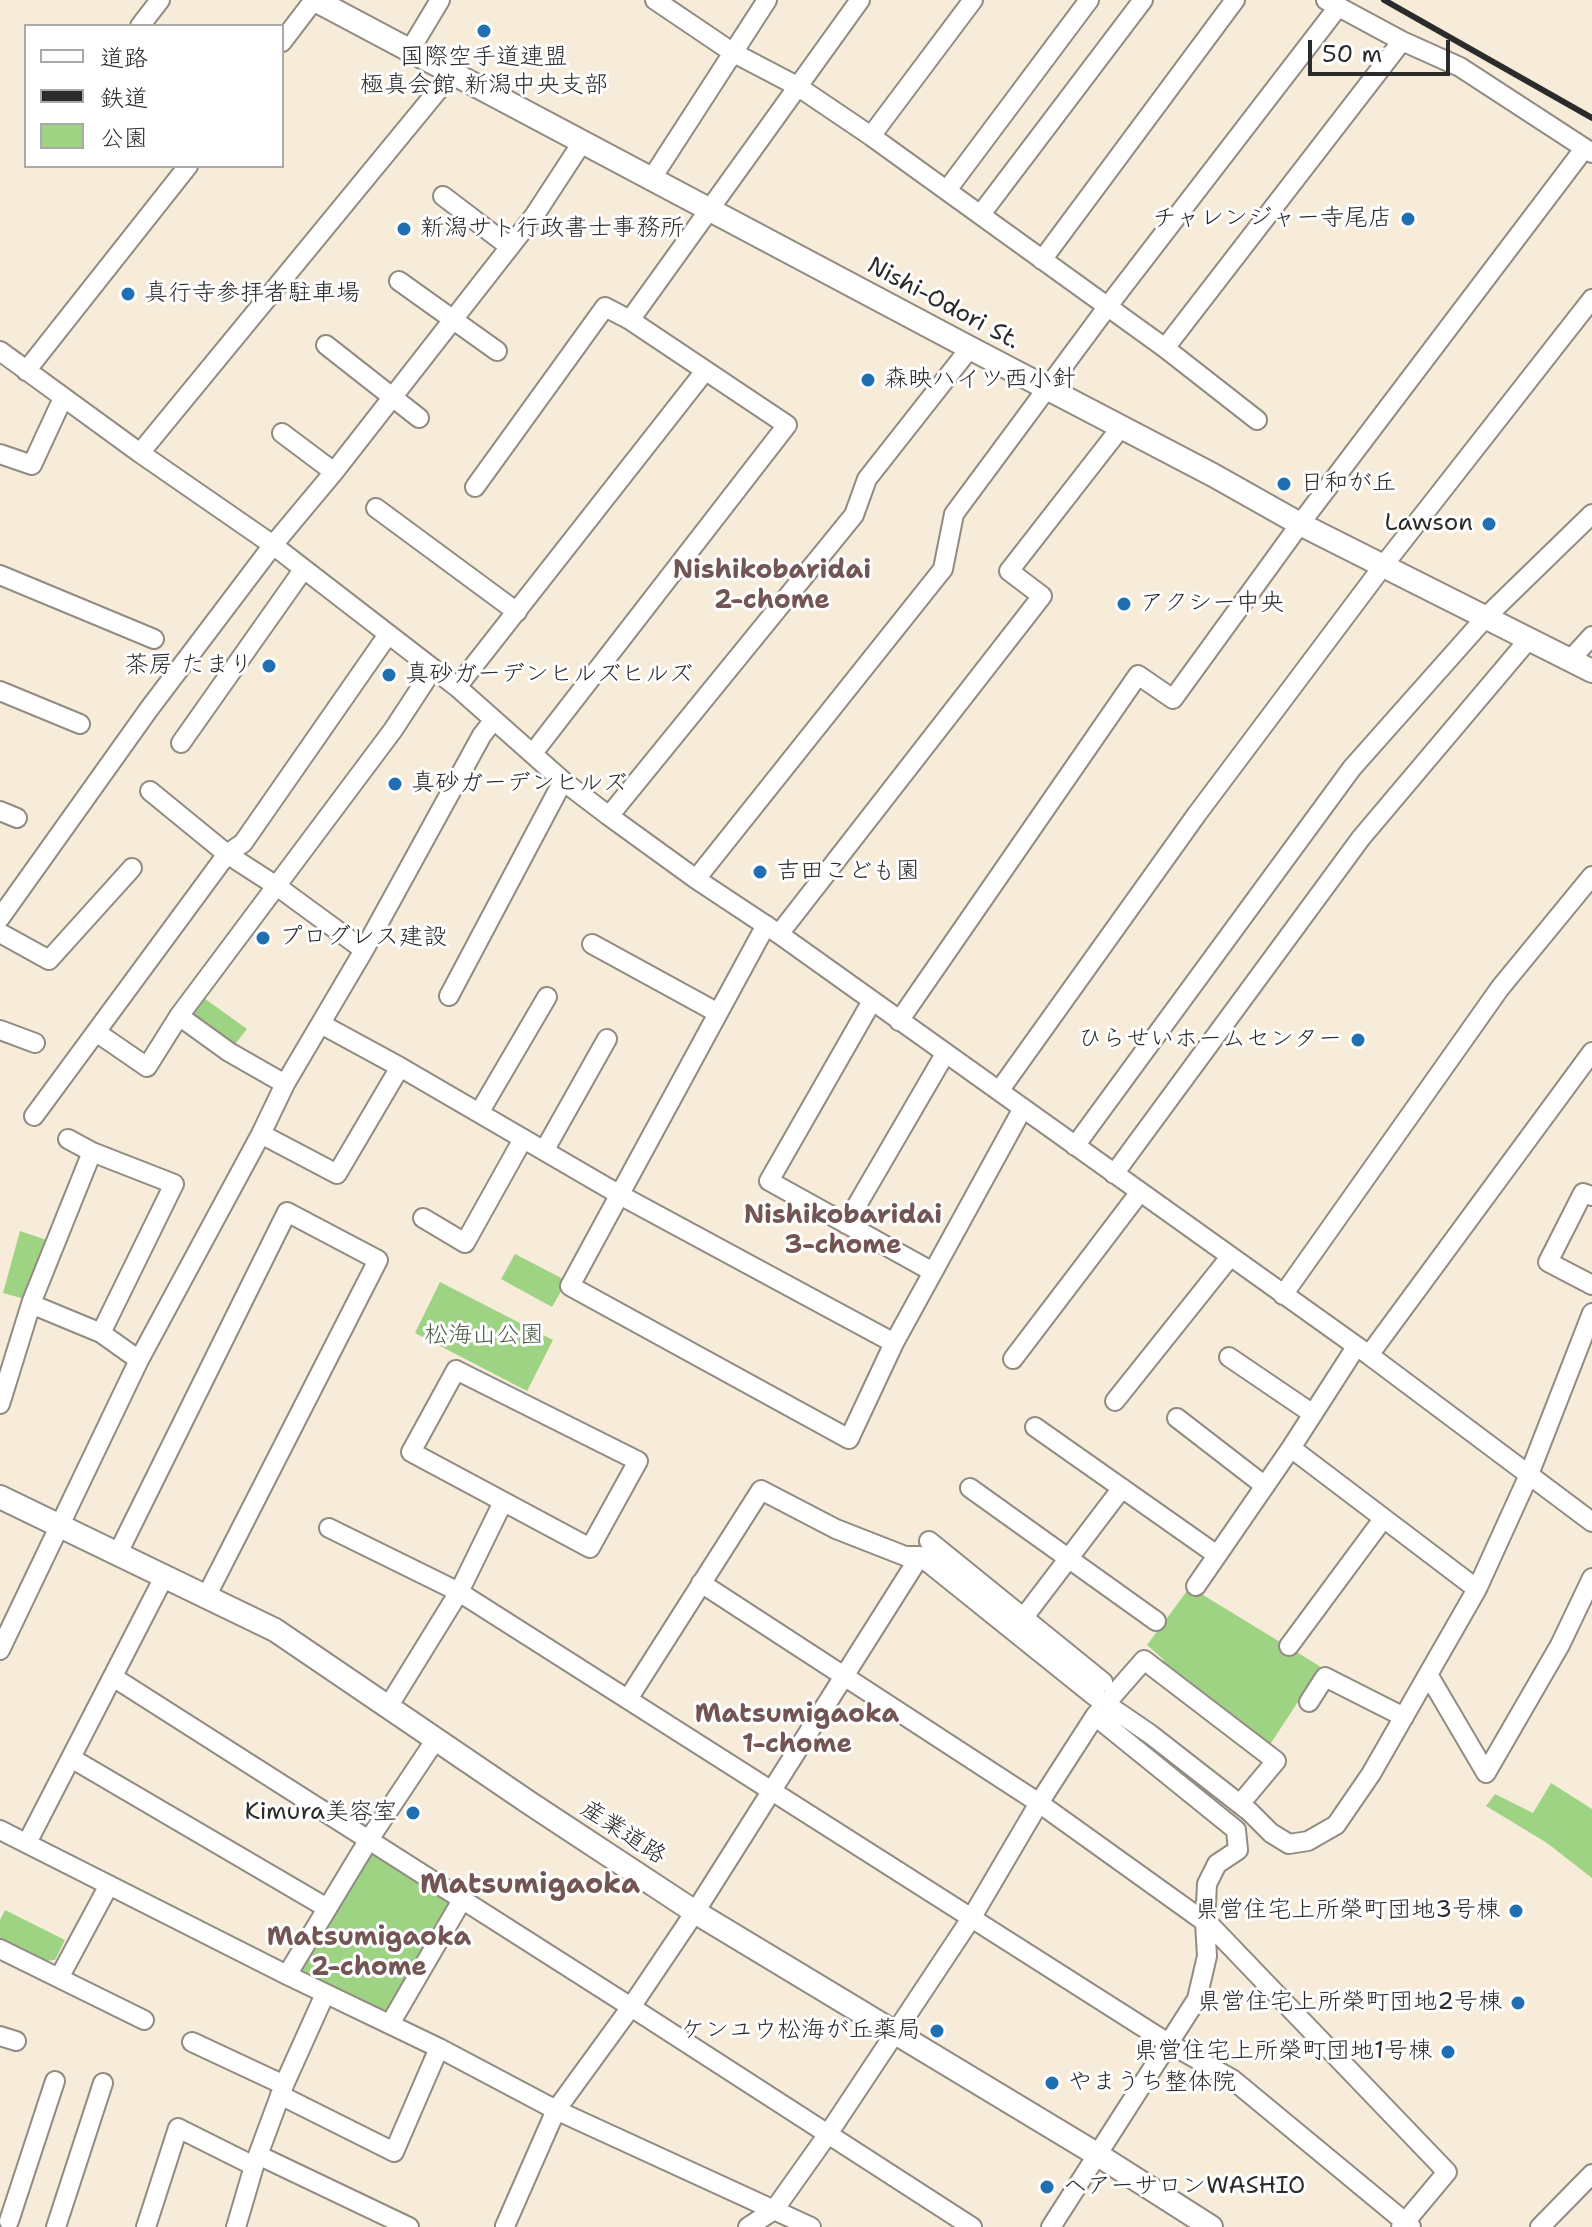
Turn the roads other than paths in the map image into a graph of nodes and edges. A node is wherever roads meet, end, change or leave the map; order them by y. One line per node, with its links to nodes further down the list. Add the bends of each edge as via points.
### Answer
1 (160, 0): 12 (street)
2 (314, 0): 13 (street); 15 (street, Nishi-Odori St.)
3 (440, 0): 15 (street)
4 (655, 0): 16 (street)
5 (767, 0): 16 (street)
6 (860, 0): 18 (street)
7 (973, 0): 19 (street)
8 (1089, 0): 24 (street)
9 (1143, 0): 27 (street)
10 (1235, 0): 29 (street)
11 (1332, 3): 14 (street); 32 (street)
12 (142, 24)
13 (284, 39)
14 (1402, 41): 21 (street, via 1460,67); 37 (street)
15 (410, 50): 17 (street, Nishi-Odori St.)
16 (732, 52): 18 (street); 23 (street)
17 (453, 72): 20 (street, Nishi-Odori St.); 49 (street)
18 (797, 86): 19 (street); 26 (street)
19 (871, 136): 24 (street)
20 (583, 141): 23 (street, Nishi-Odori St.); 28 (street)
21 (1588, 151): 55 (street)
22 (186, 168): 40 (street)
23 (652, 178): 26 (street, Nishi-Odori St.)
24 (947, 190): 27 (street)
25 (443, 196): 28 (street)
26 (710, 209): 34 (street); 36 (street, Nishi-Odori St.)
27 (981, 214): 29 (street)
28 (510, 247): 33 (street)
29 (1042, 260): 32 (street)
30 (399, 281): 33 (street)
31 (1592, 299): 57 (street)
32 (1108, 306): 37 (street); 42 (street)
33 (453, 320): 39 (street); 43 (street)
34 (630, 320): 41 (street); 52 (street, via 605,307)
35 (326, 345): 43 (street)
36 (970, 348): 42 (street, Nishi-Odori St.); 77 (street, via 867,479 854,515)
37 (1165, 348): 46 (street)
38 (0, 351): 40 (street)
39 (497, 351)
40 (26, 371): 44 (street)
41 (705, 371): 60 (street); 74 (street, via 787,425)
42 (1047, 389): 47 (street, Nishi-Odori St.); 81 (street, via 954,514 943,569)
43 (392, 397): 45 (street); 51 (street)
44 (63, 398): 49 (street); 50 (street, via 32,465)
45 (419, 418)
46 (1257, 420)
47 (1122, 426): 55 (street, Nishi-Odori St.); 84 (street, via 1009,571 1042,596)
48 (282, 433): 51 (street)
49 (140, 453): 56 (street)
50 (0, 454)
51 (334, 472): 56 (street)
52 (475, 487)
53 (376, 508): 60 (street)
54 (1592, 514): 61 (street)
55 (1300, 524): 57 (street, Nishi-Odori St.); 93 (street, via 1173,699 1138,675)
56 (273, 545): 58 (street); 83 (street)
57 (1383, 566): 61 (street, Nishi-Odori St.); 103 (street)
58 (303, 570): 62 (street); 73 (street)
59 (0, 575): 64 (street)
60 (517, 612): 69 (street)
61 (1486, 617): 65 (street, Nishi-Odori St.); 110 (street, via 1352,768)
62 (387, 636): 67 (street); 78 (street, via 243,843)
63 (1592, 636): 66 (street)
64 (154, 639)
65 (1529, 639): 66 (street, Nishi-Odori St.); 113 (street, via 1361,838)
66 (1570, 660): 68 (street, Nishi-Odori St.)
67 (433, 669): 69 (street); 82 (street)
68 (1592, 671)
69 (457, 687): 71 (street)
70 (0, 691): 72 (street)
71 (493, 721): 74 (street); 87 (street)
72 (80, 724)
73 (181, 743)
74 (533, 753): 75 (street)
75 (563, 781): 77 (street); 88 (street)
76 (150, 791): 78 (street)
77 (609, 816): 81 (street)
78 (227, 854): 82 (street); 96 (street)
79 (132, 868): 85 (street, via 49,960)
80 (1592, 876): 122 (street, via 1500,988)
81 (696, 879): 84 (street)
82 (278, 887): 87 (street); 92 (street)
83 (0, 918)
84 (773, 929): 90 (street); 91 (street)
85 (0, 933)
86 (592, 944): 91 (street)
87 (364, 950): 94 (street)
88 (449, 996)
89 (547, 997): 105 (street)
90 (872, 1001): 93 (street); 118 (street, via 769,1181)
91 (718, 1013): 115 (street)
92 (179, 1016): 96 (street, via 147,1067); 102 (street)
93 (899, 1021): 100 (street)
94 (321, 1024): 101 (street); 102 (street)
95 (0, 1030): 98 (street)
96 (96, 1032): 106 (street)
97 (607, 1039): 111 (street)
98 (35, 1043)
99 (1592, 1052): 127 (street)
100 (945, 1054): 103 (street); 118 (street)
101 (400, 1067): 105 (street); 107 (street, via 337,1174)
102 (285, 1084): 107 (street)
103 (999, 1091): 104 (street)
104 (1023, 1108): 110 (street); 120 (street)
105 (479, 1113): 109 (street)
106 (34, 1116)
107 (261, 1134): 130 (street)
108 (68, 1139): 112 (street)
109 (523, 1139): 111 (street); 117 (street, via 465,1243)
110 (1075, 1146): 113 (street)
111 (544, 1151): 115 (street)
112 (92, 1152): 123 (street); 125 (street, via 174,1184)
113 (1114, 1174): 114 (street)
114 (1140, 1192): 119 (street); 129 (street)
115 (620, 1195): 126 (street); 126 (street, via 570,1286 849,1439)
116 (1592, 1196): 121 (street, via 1583,1193 1548,1262)
117 (423, 1218)
118 (846, 1224): 120 (street)
119 (1230, 1257): 122 (street); 131 (street)
120 (933, 1272): 126 (street)
121 (1592, 1285)
122 (1283, 1295): 127 (street)
123 (31, 1304): 125 (street); 132 (street)
124 (1592, 1313): 137 (street)
125 (101, 1333): 130 (street)
126 (894, 1343)
127 (1362, 1351): 133 (street); 137 (street)
128 (1229, 1357): 133 (street)
129 (1013, 1359)
130 (139, 1360): 145 (street)
131 (1115, 1401)
132 (0, 1404)
133 (1313, 1414): 136 (street)
134 (1177, 1418): 138 (street)
135 (1035, 1427): 140 (street)
136 (1291, 1448): 138 (street); 143 (street)
137 (1528, 1477): 144 (street); 155 (street)
138 (1265, 1486): 149 (street)
139 (970, 1488): 150 (street)
140 (1122, 1488): 149 (street); 150 (street)
141 (0, 1497): 145 (street, 産業道路)
142 (503, 1502): 142 (street, via 411,1452 456,1370 638,1461 590,1548); 156 (street)
143 (1383, 1519): 155 (street); 161 (street)
144 (1592, 1522)
145 (59, 1525): 148 (street, 産業道路); 158 (street)
146 (329, 1528): 156 (street)
147 (924, 1548): 153 (street, via 905,1556 836,1529 761,1490); 159 (street); 163 (street); 170 (street, via 1093,1695)
148 (117, 1555): 151 (street, 産業道路); 157 (street, via 287,1212 378,1260)
149 (1217, 1555): 154 (street)
150 (1068, 1560): 159 (street); 160 (street)
151 (164, 1577): 157 (street, 産業道路); 165 (street)
152 (1592, 1578): 164 (street, via 1486,1773)
153 (701, 1583): 163 (street); 167 (street)
154 (1196, 1586)
155 (1477, 1589): 164 (street)
156 (459, 1592): 167 (street); 169 (street)
157 (206, 1597): 169 (street, 産業道路, via 275,1630)
158 (8, 1617): 162 (street)
159 (1024, 1617): 166 (street)
160 (1156, 1621)
161 (1289, 1646)
162 (0, 1650)
163 (844, 1676): 174 (street); 175 (street)
164 (1429, 1676): 171 (street)
165 (113, 1677): 173 (street); 178 (street)
166 (1103, 1682)
167 (628, 1699): 174 (street)
168 (1309, 1702): 171 (street, via 1325,1677)
169 (388, 1707): 172 (street, 産業道路)
170 (1100, 1709): 175 (street); 176 (street); 176 (street, via 1144,1660 1276,1761); 185 (street, via 1236,1830 1238,1850 1217,1864 1207,1884)
171 (1404, 1717): 176 (street, via 1336,1825 1308,1841 1289,1844)
172 (436, 1739): 178 (street); 183 (street, 産業道路)
173 (71, 1758): 179 (street); 182 (street)
174 (773, 1790): 183 (street); 184 (street)
175 (1039, 1803): 184 (street); 185 (street)
176 (1240, 1804)
177 (0, 1830): 179 (street)
178 (368, 1841): 181 (street); 182 (street)
179 (27, 1843): 180 (street)
180 (109, 1885): 187 (street); 188 (street)
181 (462, 1900): 190 (street); 192 (street)
182 (327, 1908): 187 (street)
183 (695, 1912): 190 (street); 193 (street, 産業道路)
184 (972, 1917): 193 (street); 195 (street)
185 (1205, 1923): 195 (street, via 1207,1956 1197,1999); 208 (street, via 1447,2172)
186 (0, 1949): 188 (street)
187 (287, 1975): 189 (street)
188 (59, 1978): 191 (street)
189 (325, 1994): 192 (street); 199 (street)
190 (631, 2007): 200 (street); 201 (street)
191 (144, 2020)
192 (390, 2024): 196 (street)
193 (895, 2034): 201 (street); 202 (street, 産業道路)
194 (192, 2042): 199 (street)
195 (1168, 2043): 202 (street); 208 (street, via 1232,2079)
196 (439, 2048): 199 (street, via 394,2152); 200 (street)
197 (55, 2081): 206 (street)
198 (103, 2083): 210 (street)
199 (282, 2090): 203 (street)
200 (556, 2110): 205 (street); 209 (street)
201 (828, 2134): 205 (street); 216 (street)
202 (1098, 2155): 207 (street, 産業道路); 217 (street)
203 (256, 2160): 211 (street, via 178,2128); 212 (street); 213 (street)
204 (1592, 2174): 218 (street)
205 (774, 2210): 214 (street); 215 (street)
206 (10, 2222)
207 (1203, 2225)
208 (1405, 2225)
209 (505, 2226)
210 (56, 2227)
211 (146, 2227)
212 (236, 2227)
213 (409, 2227)
214 (748, 2227)
215 (811, 2227)
216 (972, 2227)
217 (1051, 2227)
218 (1540, 2227)

